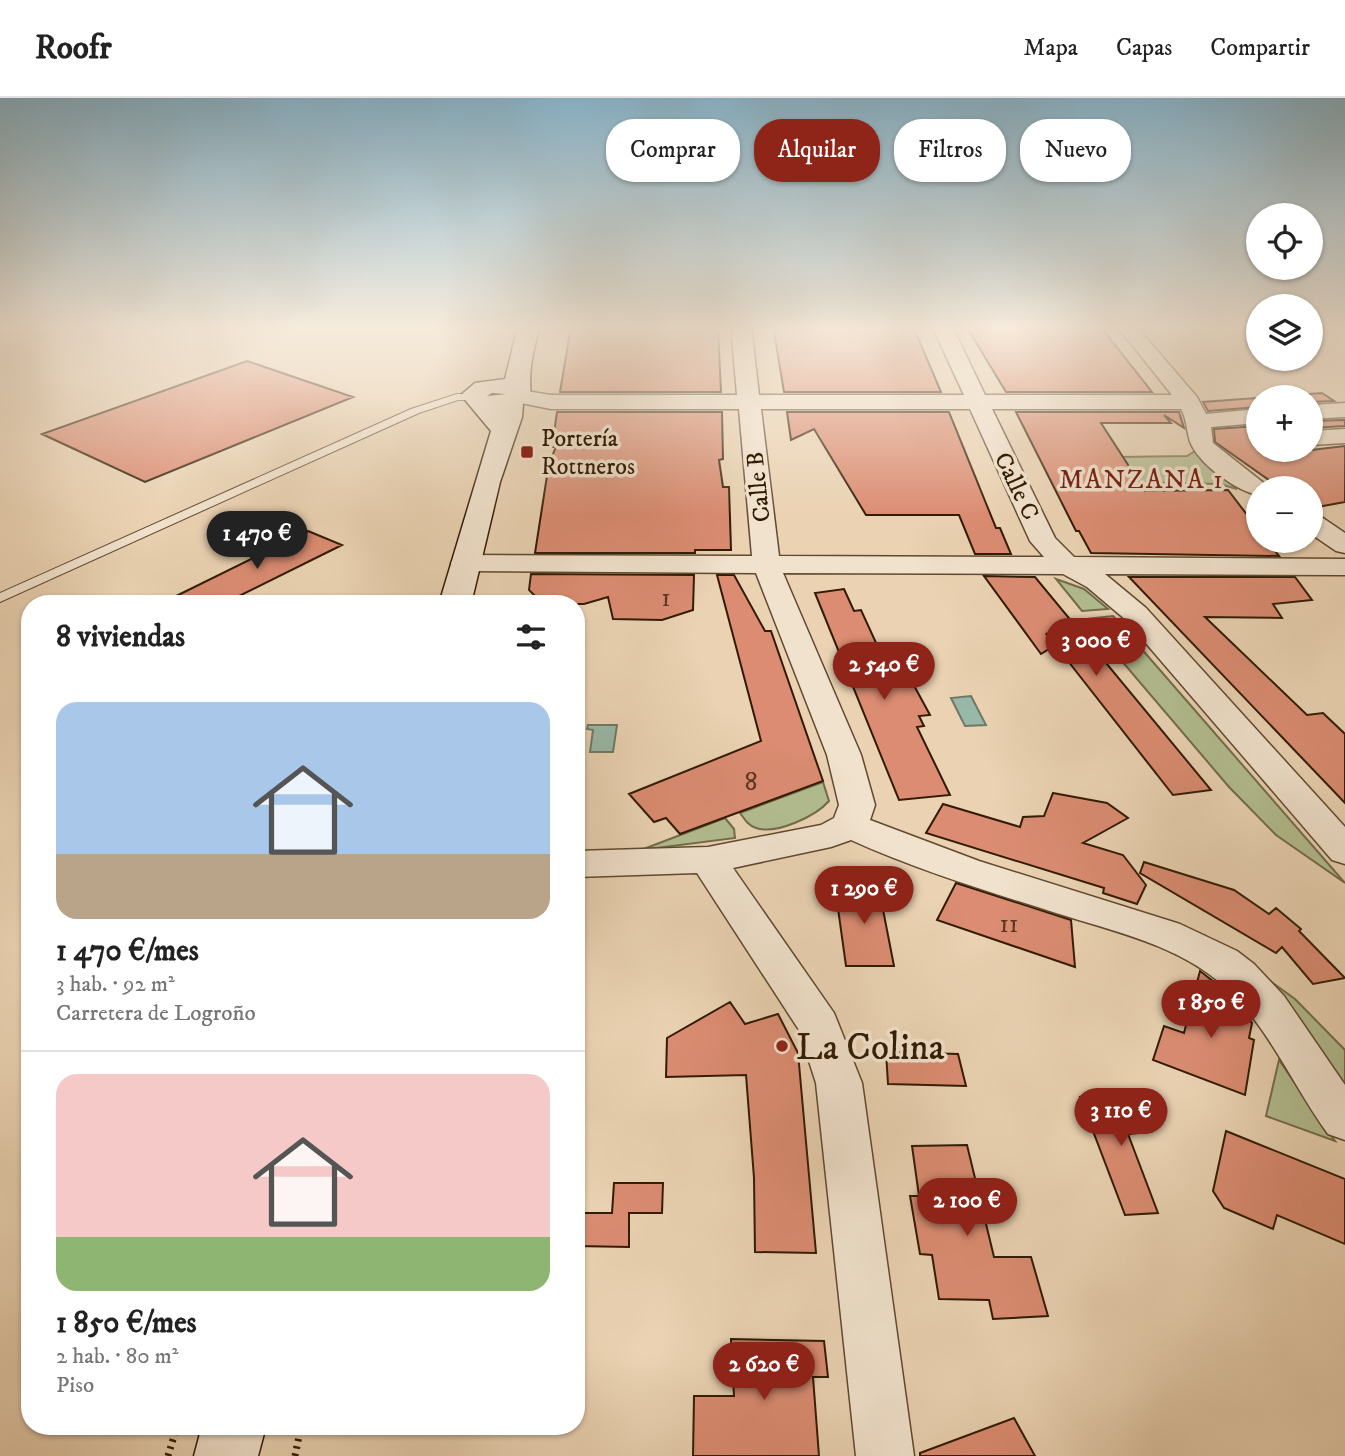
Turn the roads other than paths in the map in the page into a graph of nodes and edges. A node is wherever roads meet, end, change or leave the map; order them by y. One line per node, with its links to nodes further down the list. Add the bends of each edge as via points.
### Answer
1 (486, 389): 6 (main road)
2 (516, 389): 7 (main road)
3 (748, 389): 9 (street, Calle B)
4 (971, 389): 8 (street, Calle C)
5 (1173, 389): 13 (street)
6 (478, 396): 7 (main road, via 492,404); 14 (main road); 28 (lane, via 457,397 415,411)
7 (515, 396): 9 (street, via 551,402); 14 (main road)
8 (976, 401): 9 (street); 13 (street); 25 (street, Calle C, via 1043,541)
9 (749, 402): 24 (street, Calle B)
10 (1345, 410): 11 (street)
11 (1323, 411)
12 (1246, 417): 13 (street)
13 (1197, 422): 17 (street); 18 (street, via 1214,458)
14 (503, 430): 23 (main road)
15 (1345, 436): 16 (street)
16 (1323, 437)
17 (1236, 442)
18 (1246, 480)
19 (1323, 526): 21 (street)
20 (1323, 530): 22 (street)
21 (1345, 533)
22 (1345, 545)
23 (466, 563): 24 (street); 27 (main road)
24 (766, 564): 25 (street); 29 (street, Calle B, via 844,755 857,805)
25 (1065, 564): 26 (street); 30 (street, via 1097,581 1136,614)
26 (1345, 567)
27 (457, 595)
28 (0, 598)
29 (850, 825): 31 (street, via 831,835); 33 (street, via 912,853 1209,952 1241,976 1271,1012)
30 (1345, 851)
31 (708, 860): 32 (street); 36 (street, via 819,1026 839,1083)
32 (585, 864)
33 (1345, 1121)
34 (232, 1435): 35 (main road)
35 (226, 1456)
36 (885, 1456)

